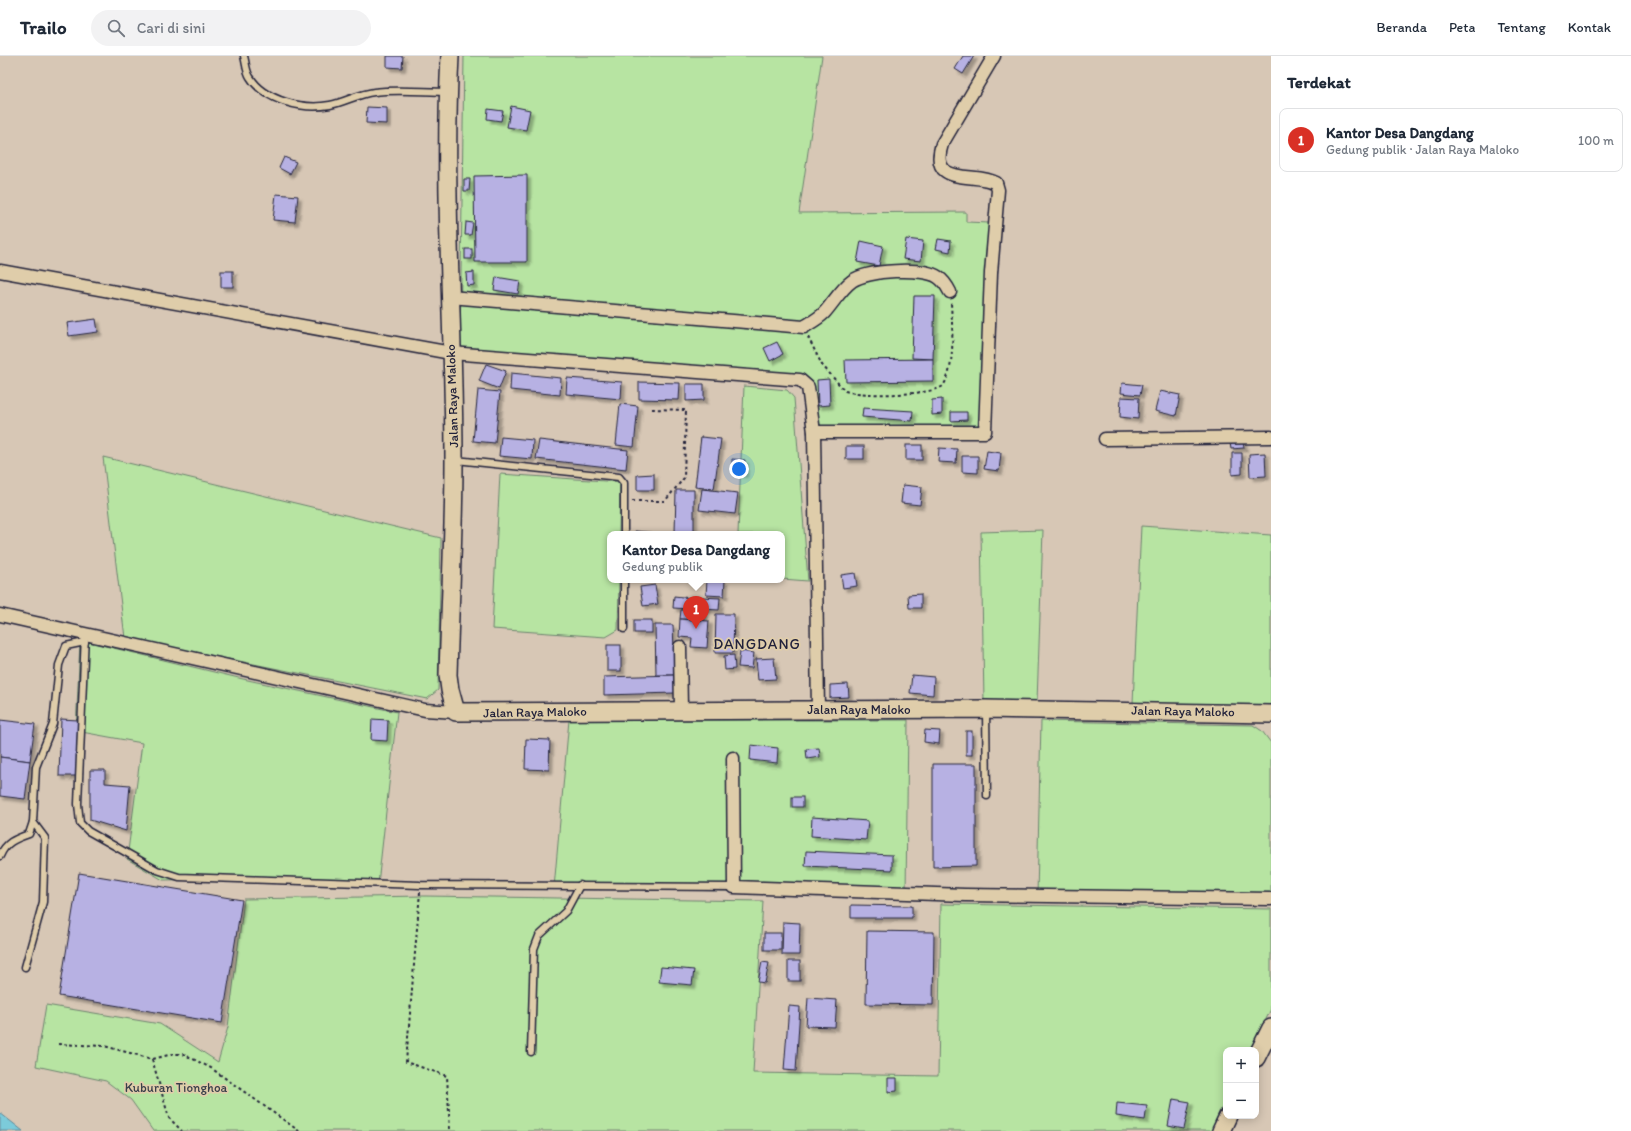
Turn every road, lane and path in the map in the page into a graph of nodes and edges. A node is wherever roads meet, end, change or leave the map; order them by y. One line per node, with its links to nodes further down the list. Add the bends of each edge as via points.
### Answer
1 (244, 56): 4 (lane, via 250,76 263,90 280,100 303,105 330,105 373,92)
2 (450, 56): 4 (street, Jalan Raya Maloko)
3 (994, 56): 11 (street, via 939,152 943,169 952,176 991,180 996,183 998,190 991,273 985,432)
4 (448, 92): 7 (street, Jalan Raya Maloko)
5 (0, 271): 9 (street)
6 (950, 292): 8 (street, via 938,277 926,273 868,274 851,282 822,314); 8 (path, via 950,370 943,386 930,392 876,394 845,391 822,365)
7 (450, 297): 8 (street); 9 (street, Jalan Raya Maloko)
8 (804, 327)
9 (451, 353): 11 (street, via 800,380 808,387); 14 (street, Jalan Raya Maloko)
10 (652, 408): 15 (path, via 686,410 684,478 665,501)
11 (814, 432): 24 (street)
12 (1271, 437): 13 (street)
13 (1105, 439)
14 (454, 460): 15 (lane, via 620,477 624,484); 25 (street, Jalan Raya Maloko, via 448,675)
15 (624, 501): 16 (lane)
16 (624, 531)
17 (624, 583): 19 (lane)
18 (0, 615): 20 (street)
19 (624, 629)
20 (85, 638): 25 (street, via 425,710); 29 (lane, via 66,646 59,665 53,724 36,767); 31 (lane, via 78,804 80,822 88,831 157,870 179,876)
21 (680, 648): 23 (street)
22 (986, 709): 24 (street, Jalan Raya Maloko); 26 (street, Jalan Raya Maloko); 28 (lane)
23 (681, 710): 24 (street, Jalan Raya Maloko); 25 (street, Jalan Raya Maloko)
24 (818, 710)
25 (456, 712)
26 (1271, 714)
27 (733, 758): 33 (street)
28 (987, 796)
29 (33, 822): 30 (lane, via 29,834 12,840 4,847); 35 (lane, via 45,838 43,902)
30 (0, 856)
31 (420, 885): 32 (lane); 44 (path, via 406,1062 447,1076)
32 (580, 885): 33 (lane); 38 (lane, via 566,911 539,936 534,949)
33 (734, 887): 34 (street, via 965,895)
34 (1271, 899)
35 (25, 967)
36 (1271, 1028): 39 (street)
37 (58, 1044): 40 (path, via 104,1046)
38 (531, 1052)
39 (1259, 1052)
40 (152, 1059): 42 (path, via 169,1118); 43 (path, via 183,1054 211,1068)
41 (1227, 1119): 45 (street)
42 (182, 1131)
43 (299, 1131)
44 (450, 1131)
45 (1221, 1131)

